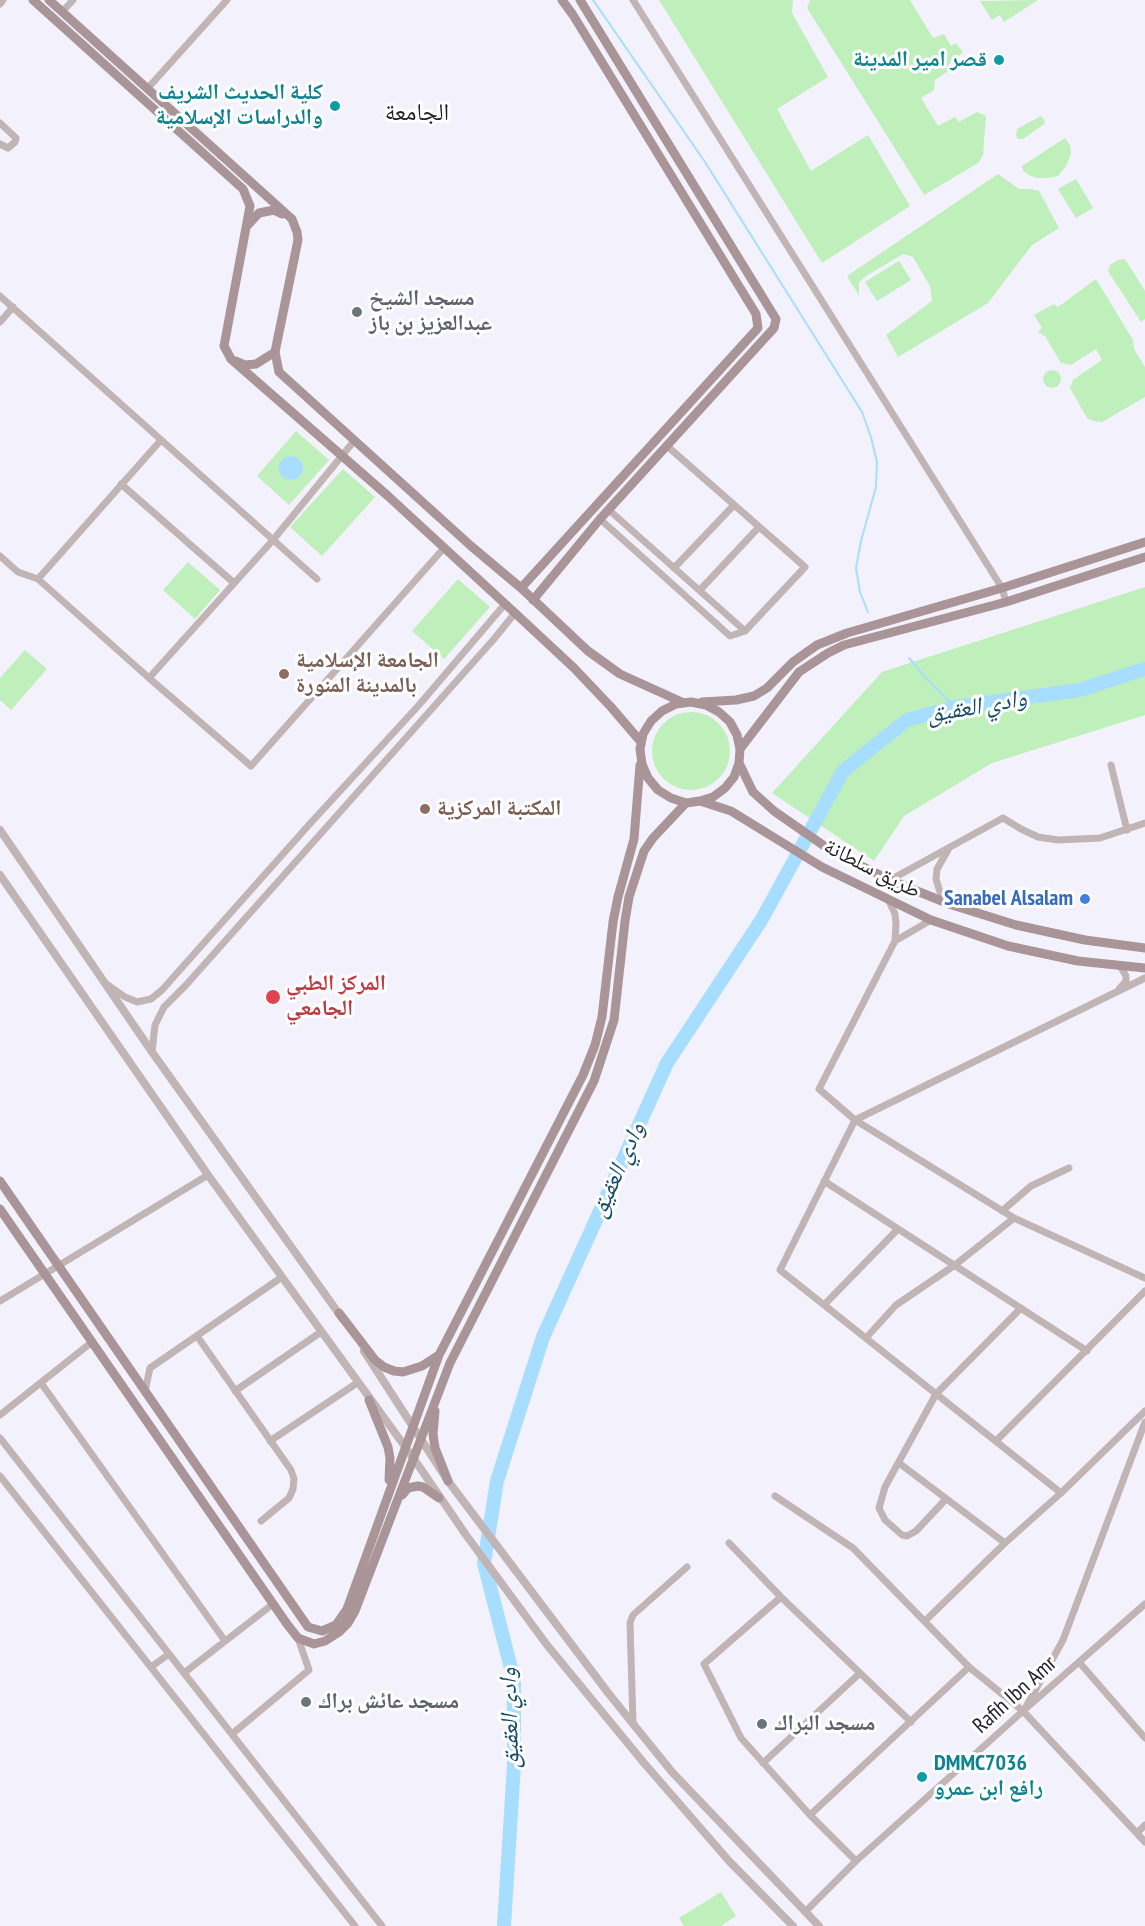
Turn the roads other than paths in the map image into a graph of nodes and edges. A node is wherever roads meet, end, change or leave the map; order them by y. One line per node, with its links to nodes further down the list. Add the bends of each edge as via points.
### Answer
1 (3, 0): 9 (street)
2 (33, 0): 15 (main road, via 243,189 250,206)
3 (49, 0): 10 (main road)
4 (73, 0): 10 (street)
5 (227, 0): 11 (street)
6 (562, 0): 43 (main road, via 756,314 758,328)
7 (580, 0): 25 (main road, via 776,319 774,328)
8 (633, 0): 44 (street)
9 (0, 3)
10 (62, 12): 11 (main road)
11 (147, 88): 14 (main road)
12 (0, 123): 13 (street, via 16,138 8,148)
13 (0, 144)
14 (292, 219): 15 (main road, via 274,210 260,213); 19 (main road, via 298,240)
15 (246, 227): 20 (main road, via 224,346)
16 (0, 296): 17 (street)
17 (13, 307): 18 (street); 23 (street)
18 (0, 322)
19 (275, 352): 20 (main road, via 256,364 245,365); 21 (main road, via 279,372)
20 (231, 359): 22 (main road)
21 (321, 411): 22 (main road); 24 (main road)
22 (307, 426): 26 (main road)
23 (161, 440): 27 (street); 32 (street)
24 (354, 441): 26 (street); 37 (main road)
25 (667, 446): 28 (street); 29 (main road)
26 (343, 456): 32 (street); 34 (main road)
27 (122, 484): 39 (street); 41 (street)
28 (734, 505): 31 (street); 38 (street)
29 (609, 510): 30 (main road); 38 (street)
30 (600, 519): 46 (main road); 50 (street, via 730,636)
31 (759, 527): 45 (street); 50 (street, via 805,567)
32 (273, 540): 40 (street); 41 (street)
33 (1145, 542): 44 (main road)
34 (444, 548): 42 (main road); 51 (street, via 251,766)
35 (0, 556): 39 (street, via 18,572)
36 (1145, 557): 47 (main road)
37 (497, 568): 42 (main road); 43 (main road)
38 (675, 568): 45 (street)
39 (38, 579): 51 (street)
40 (317, 579)
41 (234, 583): 51 (street)
42 (483, 584): 48 (main road)
43 (521, 588): 46 (main road)
44 (1002, 588): 47 (street); 52 (main road, via 817,645 754,696)
45 (700, 591): 50 (street)
46 (533, 600): 52 (main road, via 588,651 620,674)
47 (1006, 602): 54 (main road, via 844,645 828,653 799,672)
48 (505, 604): 49 (main road); 73 (street)
49 (515, 613): 53 (main road, via 574,668); 76 (street)
50 (745, 631)
51 (149, 678)
52 (688, 703): 53 (main road, via 662,711 651,721); 54 (main road, via 706,705 719,712 730,722)
53 (641, 742): 55 (main road)
54 (740, 749): 56 (main road)
55 (641, 757): 59 (main road, via 648,778 658,790); 103 (main road, via 634,839 613,922 595,1045)
56 (739, 763): 58 (main road, via 725,788); 65 (main road, طريق سلطانة, via 753,792 774,811 833,852)
57 (1111, 765): 62 (street)
58 (700, 801): 59 (main road); 66 (main road, طريق سلطانة, via 731,811 822,867)
59 (686, 803): 106 (main road, via 644,851 629,897 614,1020 594,1081)
60 (1145, 824): 62 (street)
61 (0, 830): 75 (street)
62 (1127, 830): 63 (street, via 1100,838 1058,840 1038,837 1003,818)
63 (949, 848): 65 (street); 67 (street, via 936,879)
64 (0, 875): 81 (street)
65 (890, 880): 67 (main road, طريق سلطانة)
66 (889, 901): 68 (main road, طريق سلطانة); 69 (street, via 895,914)
67 (949, 904): 70 (main road, طريق سلطانة, via 1016,925)
68 (932, 920): 69 (street); 71 (main road, طريق سلطانة, via 1008,946)
69 (895, 941): 79 (street, via 819,1089)
70 (1145, 948)
71 (1120, 966): 72 (main road, طريق سلطانة); 77 (street, via 1126,981)
72 (1145, 968)
73 (176, 974): 75 (street, via 151,999 137,1002); 76 (street)
74 (1145, 978): 77 (street)
75 (105, 983): 78 (street)
76 (186, 985): 78 (street, via 158,1016)
77 (1116, 992): 79 (street)
78 (152, 1052): 97 (street)
79 (855, 1120): 82 (street); 85 (street)
80 (1069, 1168): 85 (street, via 1031,1186)
81 (208, 1174): 89 (street); 91 (street)
82 (825, 1180): 87 (street); 95 (street, via 780,1270)
83 (0, 1181): 89 (main road)
84 (0, 1209): 90 (main road)
85 (1002, 1211): 86 (street)
86 (1014, 1218): 88 (street); 92 (street)
87 (898, 1229): 88 (street); 95 (street)
88 (955, 1265): 96 (street); 100 (street, via 896,1305)
89 (58, 1266): 90 (street); 107 (main road)
90 (45, 1273): 94 (street); 101 (main road)
91 (282, 1277): 98 (street); 99 (street)
92 (1145, 1278)
93 (1145, 1292): 102 (street)
94 (0, 1301)
95 (824, 1305): 100 (street)
96 (1021, 1308): 102 (street); 109 (street)
97 (339, 1313): 103 (main road, via 384,1367 403,1372); 114 (street)
98 (321, 1332): 105 (street); 108 (street)
99 (196, 1336): 107 (street, via 150,1368); 108 (street)
100 (866, 1338): 109 (street)
101 (92, 1342): 104 (street); 135 (main road)
102 (1087, 1351): 118 (street)
103 (440, 1355): 114 (main road)
104 (41, 1383): 112 (street); 139 (street)
105 (357, 1383): 110 (street); 117 (street)
106 (440, 1386): 116 (main road); 123 (main road, via 433,1434)
107 (145, 1391): 128 (main road, via 308,1627 322,1631 336,1624 347,1609)
108 (235, 1391): 117 (street)
109 (936, 1394): 118 (street); 121 (street)
110 (369, 1400): 119 (street); 128 (main road, via 390,1458)
111 (1145, 1411): 124 (street)
112 (0, 1415)
113 (1145, 1422): 146 (street, via 1063,1640)
114 (412, 1426): 116 (street); 119 (main road)
115 (0, 1438): 140 (street)
116 (421, 1440): 120 (main road); 123 (street)
117 (270, 1441): 130 (street, via 291,1470 293,1489 289,1498)
118 (996, 1441): 124 (street)
119 (405, 1446): 120 (street); 128 (main road)
120 (414, 1459): 126 (street); 129 (main road)
121 (899, 1462): 127 (street); 127 (street, via 879,1508 885,1520 902,1535 916,1531)
122 (0, 1476): 142 (street)
123 (448, 1481): 148 (street)
124 (1061, 1493): 132 (street)
125 (775, 1496): 137 (street, via 853,1548)
126 (440, 1498): 129 (main road, via 423,1487 413,1486); 162 (street, via 546,1645 729,1861)
127 (946, 1499): 132 (street)
128 (386, 1502)
129 (396, 1505): 138 (main road, via 348,1623 325,1641 314,1644)
130 (261, 1521)
131 (729, 1543): 134 (street)
132 (1005, 1543): 137 (street)
133 (687, 1567): 148 (street, via 633,1615 630,1623)
134 (781, 1597): 145 (street); 151 (street, via 704,1664 741,1738)
135 (273, 1604): 138 (main road); 139 (street)
136 (1143, 1609): 141 (street, Rafih Ibn Amr)
137 (925, 1621): 143 (street)
138 (298, 1638): 149 (street, via 309,1670)
139 (225, 1641): 144 (street)
140 (169, 1654): 142 (street); 144 (street)
141 (1079, 1662): 146 (street, Rafih Ibn Amr); 150 (street)
142 (151, 1667): 158 (street)
143 (969, 1667): 146 (street); 147 (street)
144 (184, 1673): 149 (street)
145 (860, 1673): 147 (street); 151 (street)
146 (1023, 1711): 154 (street); 156 (street, Rafih Ibn Amr)
147 (910, 1722): 152 (street)
148 (633, 1723): 157 (street, via 672,1772)
149 (232, 1734): 161 (street)
150 (1145, 1737)
151 (763, 1763): 152 (street)
152 (810, 1815): 156 (street)
153 (1145, 1825): 154 (street)
154 (1137, 1833): 155 (street)
155 (1145, 1842)
156 (856, 1862): 157 (street, Rafih Ibn Amr)
157 (805, 1912): 163 (street)
158 (346, 1914): 159 (street); 160 (street)
159 (347, 1926)
160 (356, 1926)
161 (382, 1926)
162 (793, 1926)
163 (819, 1926)

